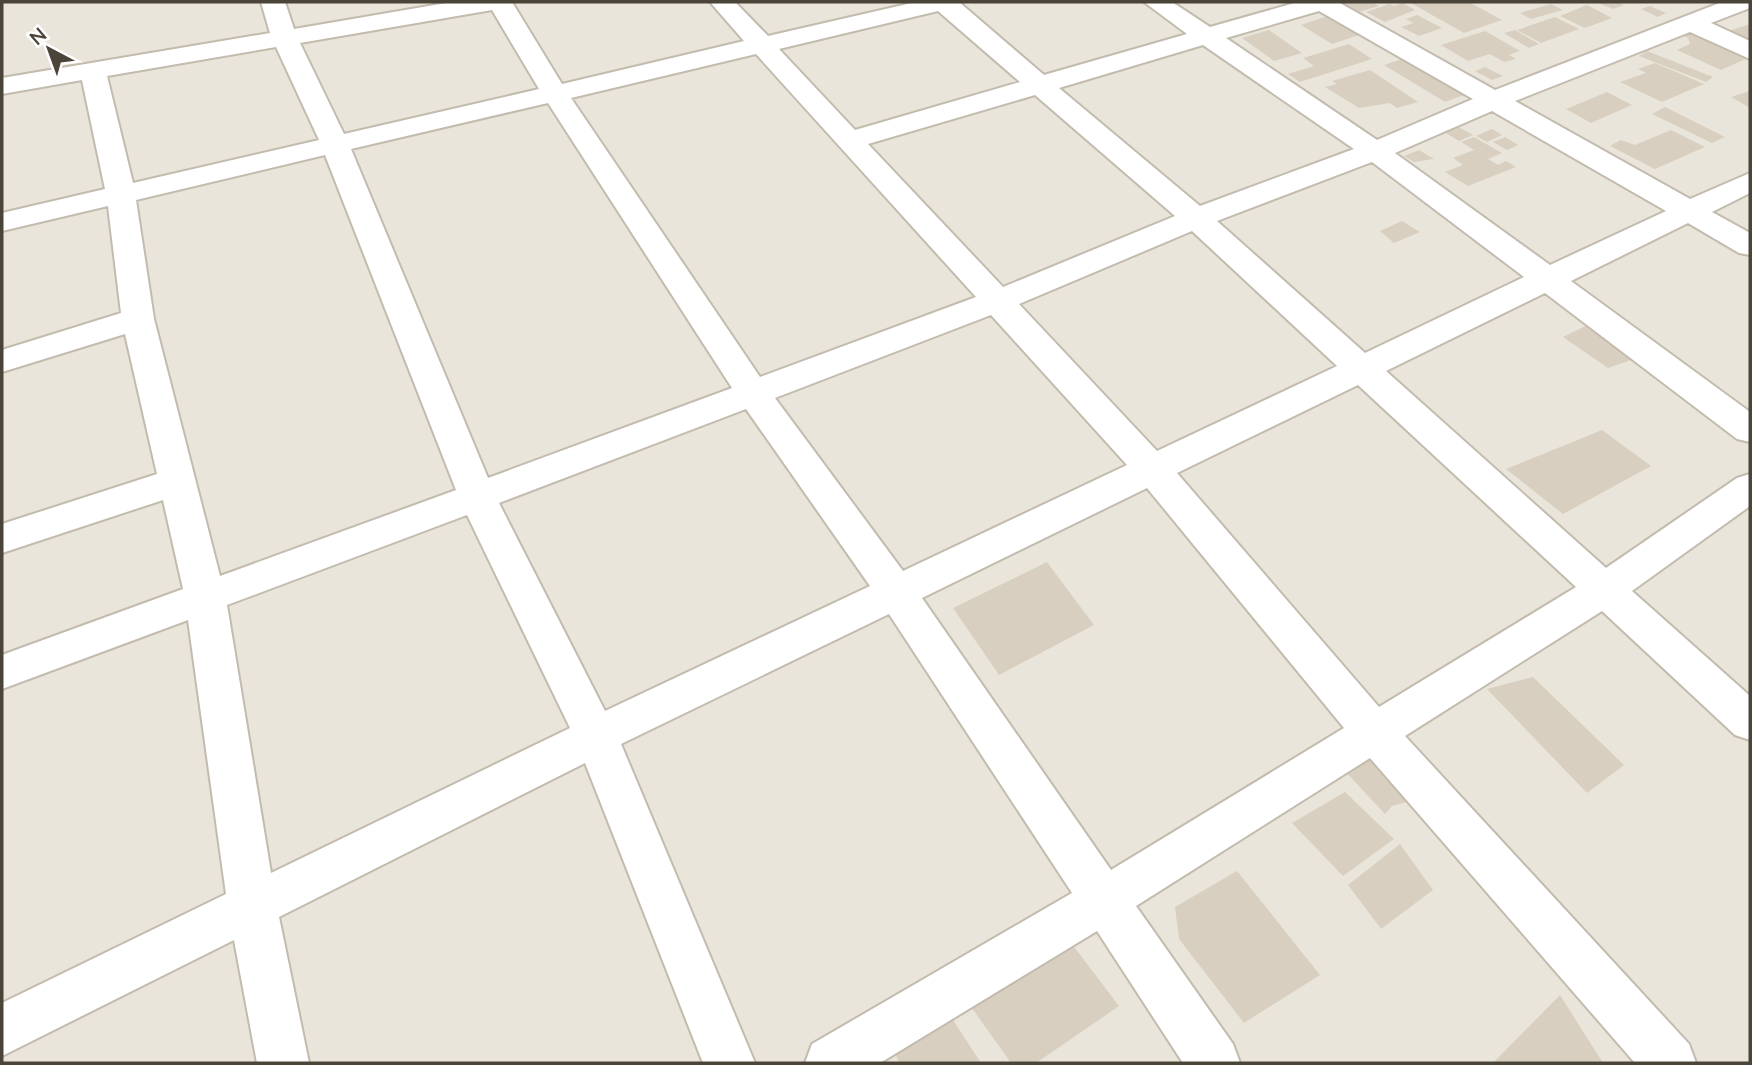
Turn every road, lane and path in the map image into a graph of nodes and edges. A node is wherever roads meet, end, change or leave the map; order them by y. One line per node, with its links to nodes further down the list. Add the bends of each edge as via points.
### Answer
1 (273, 2): 10 (street)
2 (494, 2): 10 (street)
3 (500, 2): 17 (street)
4 (722, 2): 12 (street)
5 (945, 2): 12 (street); 16 (street)
6 (1156, 2): 11 (street)
7 (1322, 2): 11 (street); 18 (street)
8 (1743, 2): 9 (street)
9 (1689, 22): 13 (street); 18 (street)
10 (284, 36): 14 (street); 20 (street)
11 (1207, 36): 16 (street); 21 (street)
12 (764, 44): 17 (street); 19 (street)
13 (1750, 51)
14 (93, 71): 15 (street); 23 (street)
15 (2, 86)
16 (1044, 86): 19 (street); 25 (street)
17 (555, 92): 20 (street); 33 (street)
18 (1494, 100): 21 (street); 24 (street)
19 (851, 140): 29 (street)
20 (335, 144): 23 (street); 38 (street)
21 (1375, 151): 25 (street); 28 (street)
22 (1750, 182): 24 (street)
23 (121, 195): 26 (street); 30 (street)
24 (1689, 212): 27 (street); 28 (street)
25 (1196, 218): 29 (street); 32 (street)
26 (2, 222)
27 (1750, 246)
28 (1547, 280): 32 (street); 34 (street)
29 (999, 300): 33 (street); 35 (street)
30 (138, 319): 31 (street); 36 (street)
31 (2, 361)
32 (1357, 368): 35 (street); 40 (street)
33 (751, 392): 38 (street); 41 (street)
34 (1750, 430)
35 (1151, 468): 41 (street); 45 (street)
36 (176, 482): 39 (street); 42 (street)
37 (1750, 487): 40 (street)
38 (477, 497): 42 (street); 46 (street)
39 (2, 539)
40 (1604, 590): 44 (street); 45 (street)
41 (896, 592): 46 (street); 47 (street)
42 (205, 596): 43 (street); 48 (street)
43 (2, 672)
44 (1750, 722)
45 (1373, 731): 47 (street); 54 (street)
46 (596, 736): 48 (street); 51 (street)
47 (1104, 900): 52 (street); 53 (street)
48 (253, 904): 49 (street); 50 (street)
49 (2, 1030)
50 (283, 1063)
51 (729, 1063)
52 (831, 1063)
53 (1214, 1063)
54 (1670, 1063)

